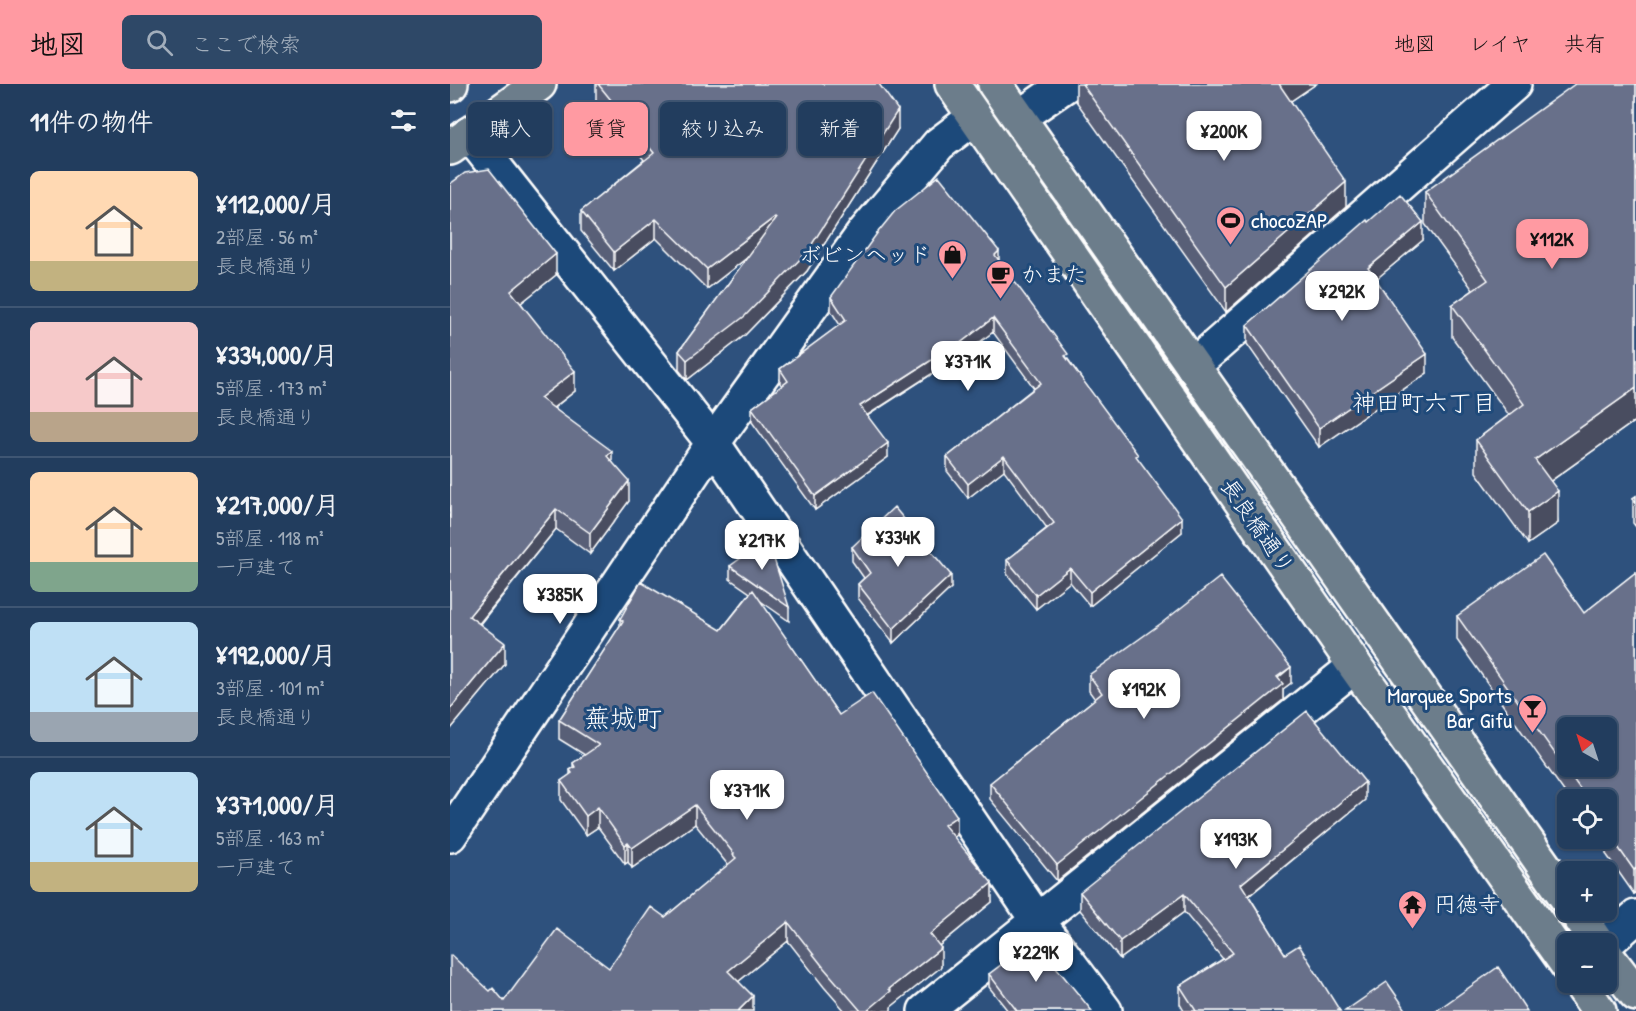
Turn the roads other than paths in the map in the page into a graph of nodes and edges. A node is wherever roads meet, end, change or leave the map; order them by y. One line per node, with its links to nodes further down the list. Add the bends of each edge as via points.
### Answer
1 (539, 84): 8 (highway)
2 (952, 84): 6 (highway, 長良橋通り)
3 (995, 84): 7 (highway, 長良橋通り)
4 (1067, 84): 7 (street)
5 (1514, 84): 9 (street)
6 (975, 117): 10 (street, via 939,144 863,234); 11 (highway, 長良橋通り)
7 (1019, 117): 9 (highway, 長良橋通り)
8 (460, 141): 10 (street)
9 (1193, 366): 13 (highway, 長良橋通り)
10 (713, 443): 12 (street); 15 (street)
11 (1355, 666): 15 (street); 17 (highway, 長良橋通り)
12 (450, 835)
13 (1557, 884)
14 (1636, 917): 16 (street)
15 (1037, 920): 21 (street); 22 (street)
16 (1617, 934)
17 (1557, 951)
18 (1617, 969): 20 (highway)
19 (1587, 993): 23 (highway)
20 (1636, 994)
21 (925, 1011)
22 (1105, 1011)
23 (1599, 1011)

